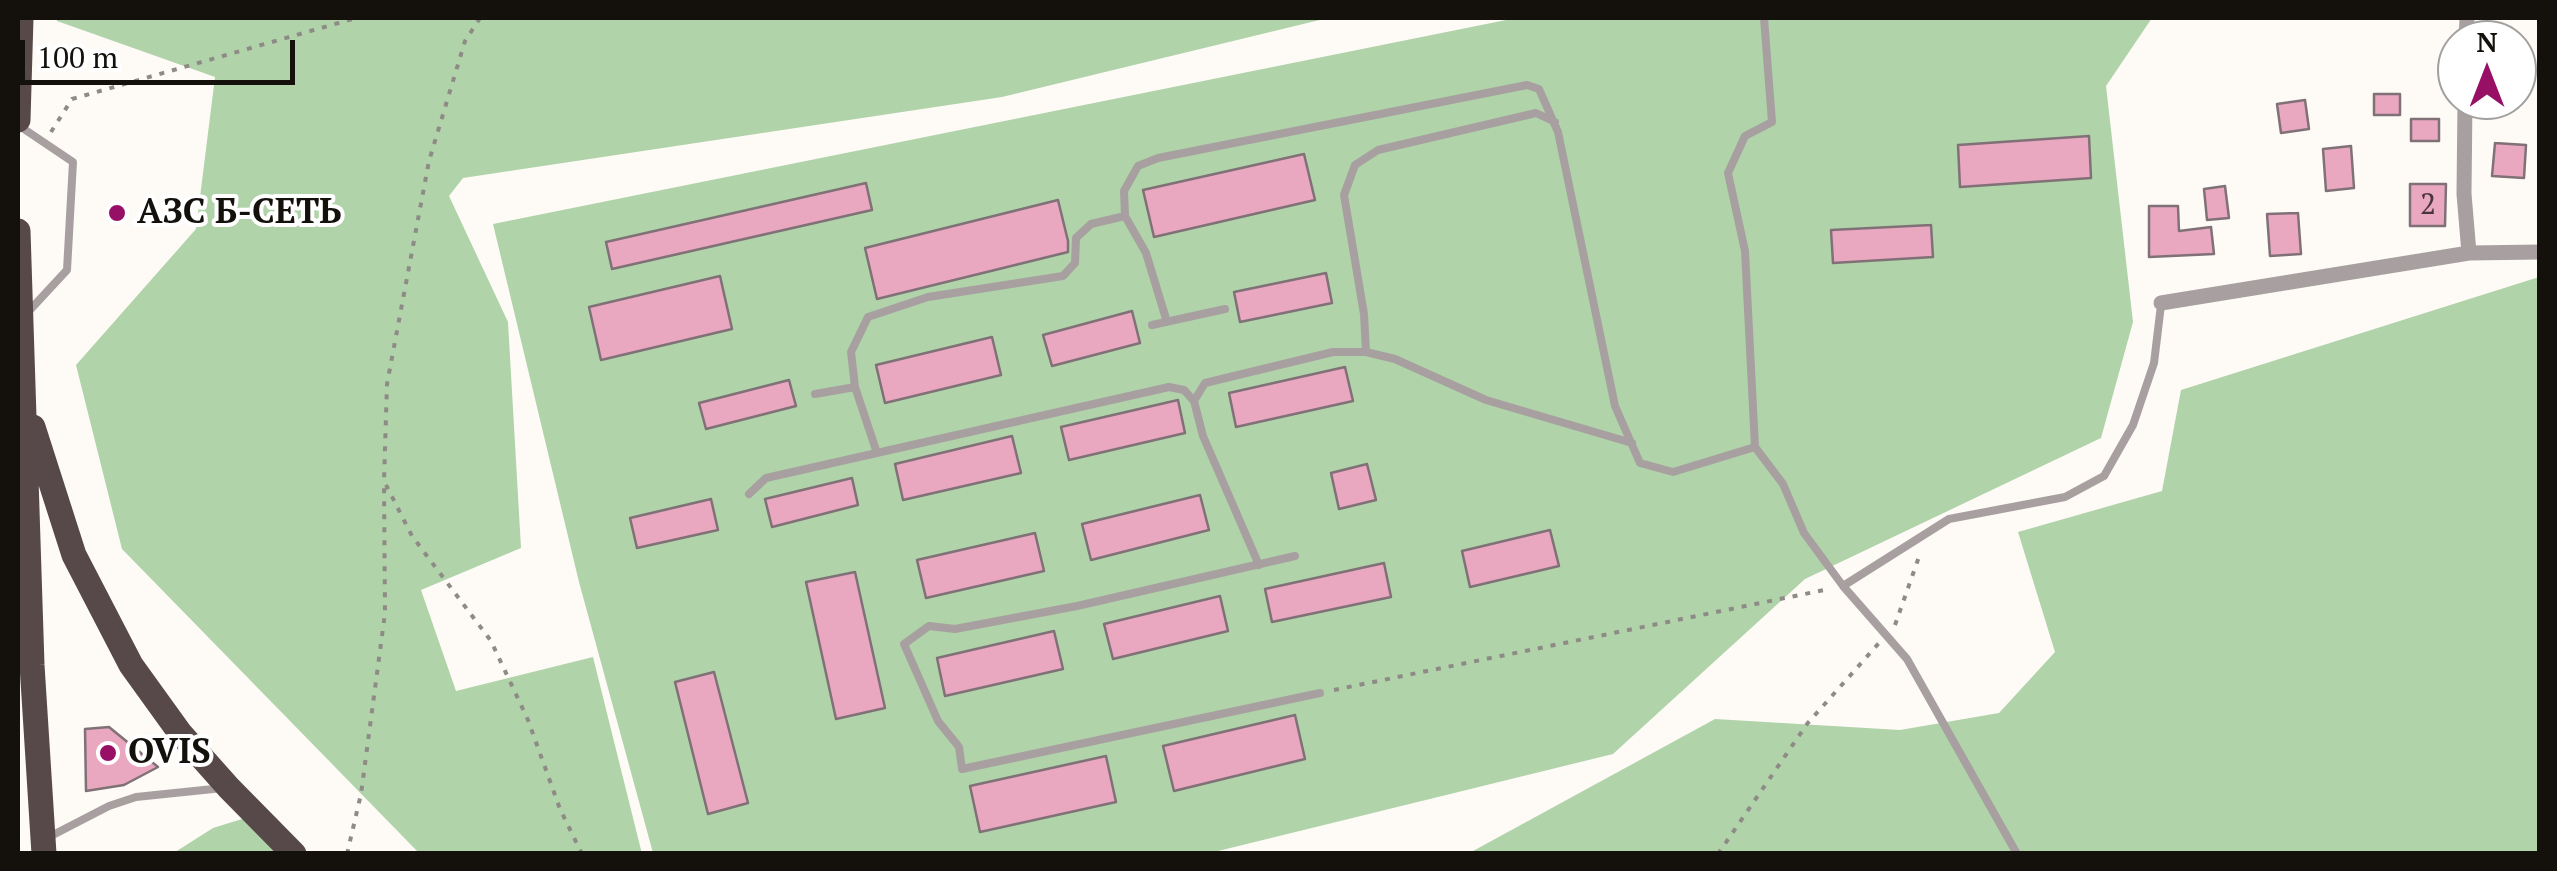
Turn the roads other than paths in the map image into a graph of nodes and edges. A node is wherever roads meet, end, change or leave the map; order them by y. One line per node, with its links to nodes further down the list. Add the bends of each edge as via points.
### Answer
1 (21, 18): 4 (highway)
2 (1764, 18): 21 (lane, via 1772,122 1746,136 1728,174 1746,251)
3 (2466, 120): 9 (street)
4 (18, 122): 12 (lane, via 73,162 67,270)
5 (1555, 122): 6 (lane, via 1538,89 1527,85 1158,158 1138,166 1124,191); 15 (lane, via 1536,113 1378,150 1355,165 1344,195); 20 (lane, via 1615,406)
6 (1124, 216): 13 (lane, via 1146,254); 17 (lane, via 1091,224 1076,238 1075,263 1063,276 928,297 868,317 851,352)
7 (18, 231): 12 (highway)
8 (2540, 252): 9 (street)
9 (2470, 253): 10 (street)
10 (2161, 303): 26 (lane, via 2154,363 2132,426 2104,476 2066,498 1949,519)
11 (1224, 309): 13 (lane)
12 (18, 322): 16 (highway)
13 (1167, 322): 14 (lane)
14 (1152, 324)
15 (1366, 352): 19 (lane, via 1333,352 1206,383); 20 (lane, via 1395,358 1486,400)
16 (19, 366): 28 (highway, via 50,489 90,591 151,696); 29 (highway, via 28,670)
17 (855, 387): 18 (lane); 22 (lane)
18 (815, 394)
19 (1194, 400): 22 (lane, via 1169,388); 25 (lane)
20 (1632, 443): 21 (lane, via 1640,463 1673,472)
21 (1755, 447): 26 (lane, via 1783,484 1804,533)
22 (877, 453): 23 (lane, via 766,478)
23 (749, 494)
24 (1295, 556): 25 (lane)
25 (1259, 565): 27 (lane, via 973,626 929,626 904,644 938,721 959,747 962,769)
26 (1844, 586): 31 (lane, via 1907,659)
27 (1320, 693)
28 (229, 788): 29 (lane, via 136,797); 30 (highway)
29 (43, 847)
30 (294, 854)
31 (2017, 854)

